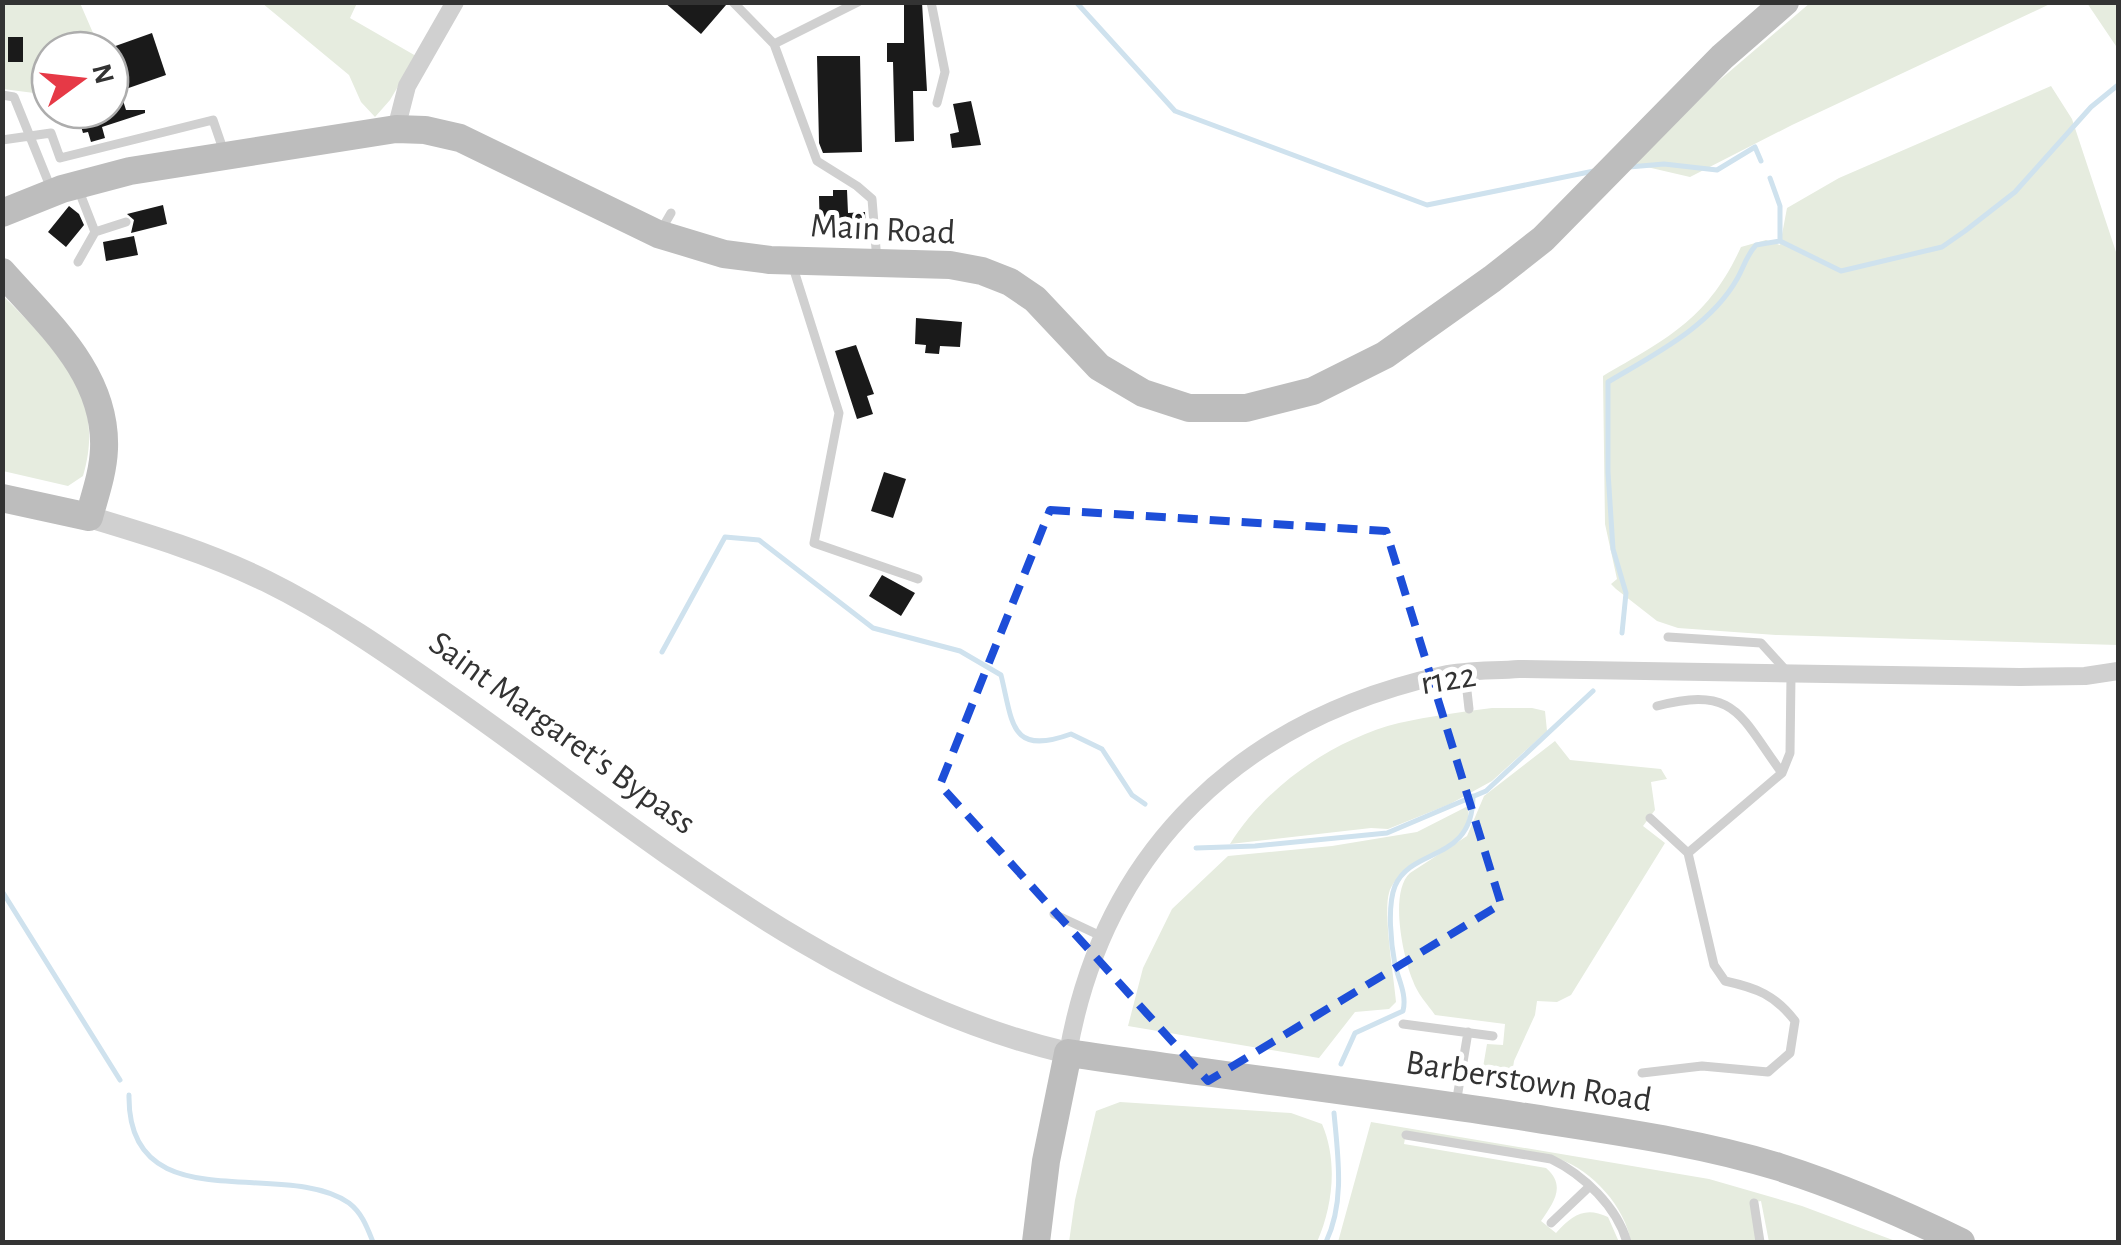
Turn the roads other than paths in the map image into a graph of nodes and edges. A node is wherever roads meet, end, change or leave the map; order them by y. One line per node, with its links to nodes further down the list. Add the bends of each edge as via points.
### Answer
1 (454, 2): 9 (street, via 407,86)
2 (733, 2): 6 (lane)
3 (858, 2): 6 (lane)
4 (932, 2): 8 (lane, via 945,72)
5 (1785, 2): 20 (main road, Main Road, via 1543,239 1385,355 1312,391 1246,408 1189,408 1143,393 1099,367 1010,282 950,266)
6 (774, 44): 20 (lane, via 817,161 872,199)
7 (2, 95): 10 (lane, via 14,97)
8 (936, 103)
9 (396, 129): 13 (main road, Main Road); 18 (main road, Main Road, via 472,143 724,254)
10 (29, 138): 11 (lane); 12 (lane, via 51,132); 14 (lane)
11 (2, 140)
12 (60, 158): 13 (lane, via 212,120); 14 (lane)
13 (226, 158): 14 (main road, Main Road)
14 (66, 188): 15 (main road, Main Road); 17 (lane)
15 (2, 213)
16 (126, 222): 17 (lane)
17 (95, 232): 19 (lane)
18 (791, 261): 20 (main road, Main Road); 24 (lane, via 839,413 814,543)
19 (78, 262)
20 (877, 264)
21 (2, 272): 23 (main road, via 85,372 104,452)
22 (2, 498): 23 (main road, Saint Margaret's Bypass)
23 (88, 517): 39 (street, Saint Margaret's Bypass, via 219,560 314,608 782,932 946,1014)
24 (918, 580)
25 (1668, 637): 28 (lane, via 1761,643)
26 (2118, 670): 28 (street, r122, via 2085,676)
27 (1465, 673): 28 (street, r122, via 1583,668); 30 (lane); 35 (street, r122, via 1373,694 1304,722 1231,769 1158,844)
28 (1791, 676): 31 (lane, via 1790,752)
29 (1657, 706): 31 (lane, via 1704,698 1727,704)
30 (1468, 709)
31 (1782, 773): 33 (lane)
32 (1650, 818): 33 (lane)
33 (1688, 852): 40 (lane, via 1714,965 1725,981 1761,989 1783,1005 1795,1021 1790,1053 1768,1072 1702,1066)
34 (1054, 914): 35 (lane)
35 (1102, 937): 39 (street, r122)
36 (1403, 1024): 37 (lane)
37 (1468, 1032): 38 (lane); 41 (lane)
38 (1493, 1036)
39 (1068, 1052): 41 (main road, Barberstown Road); 46 (main road)
40 (1642, 1073)
41 (1455, 1106): 49 (main road, Barberstown Road, via 1730,1154 1836,1187)
42 (1406, 1135): 43 (lane, via 1551,1158)
43 (1590, 1186): 45 (lane); 47 (lane)
44 (1754, 1204): 48 (lane)
45 (1551, 1222)
46 (1036, 1242)
47 (1627, 1242)
48 (1760, 1242)
49 (1961, 1242)

